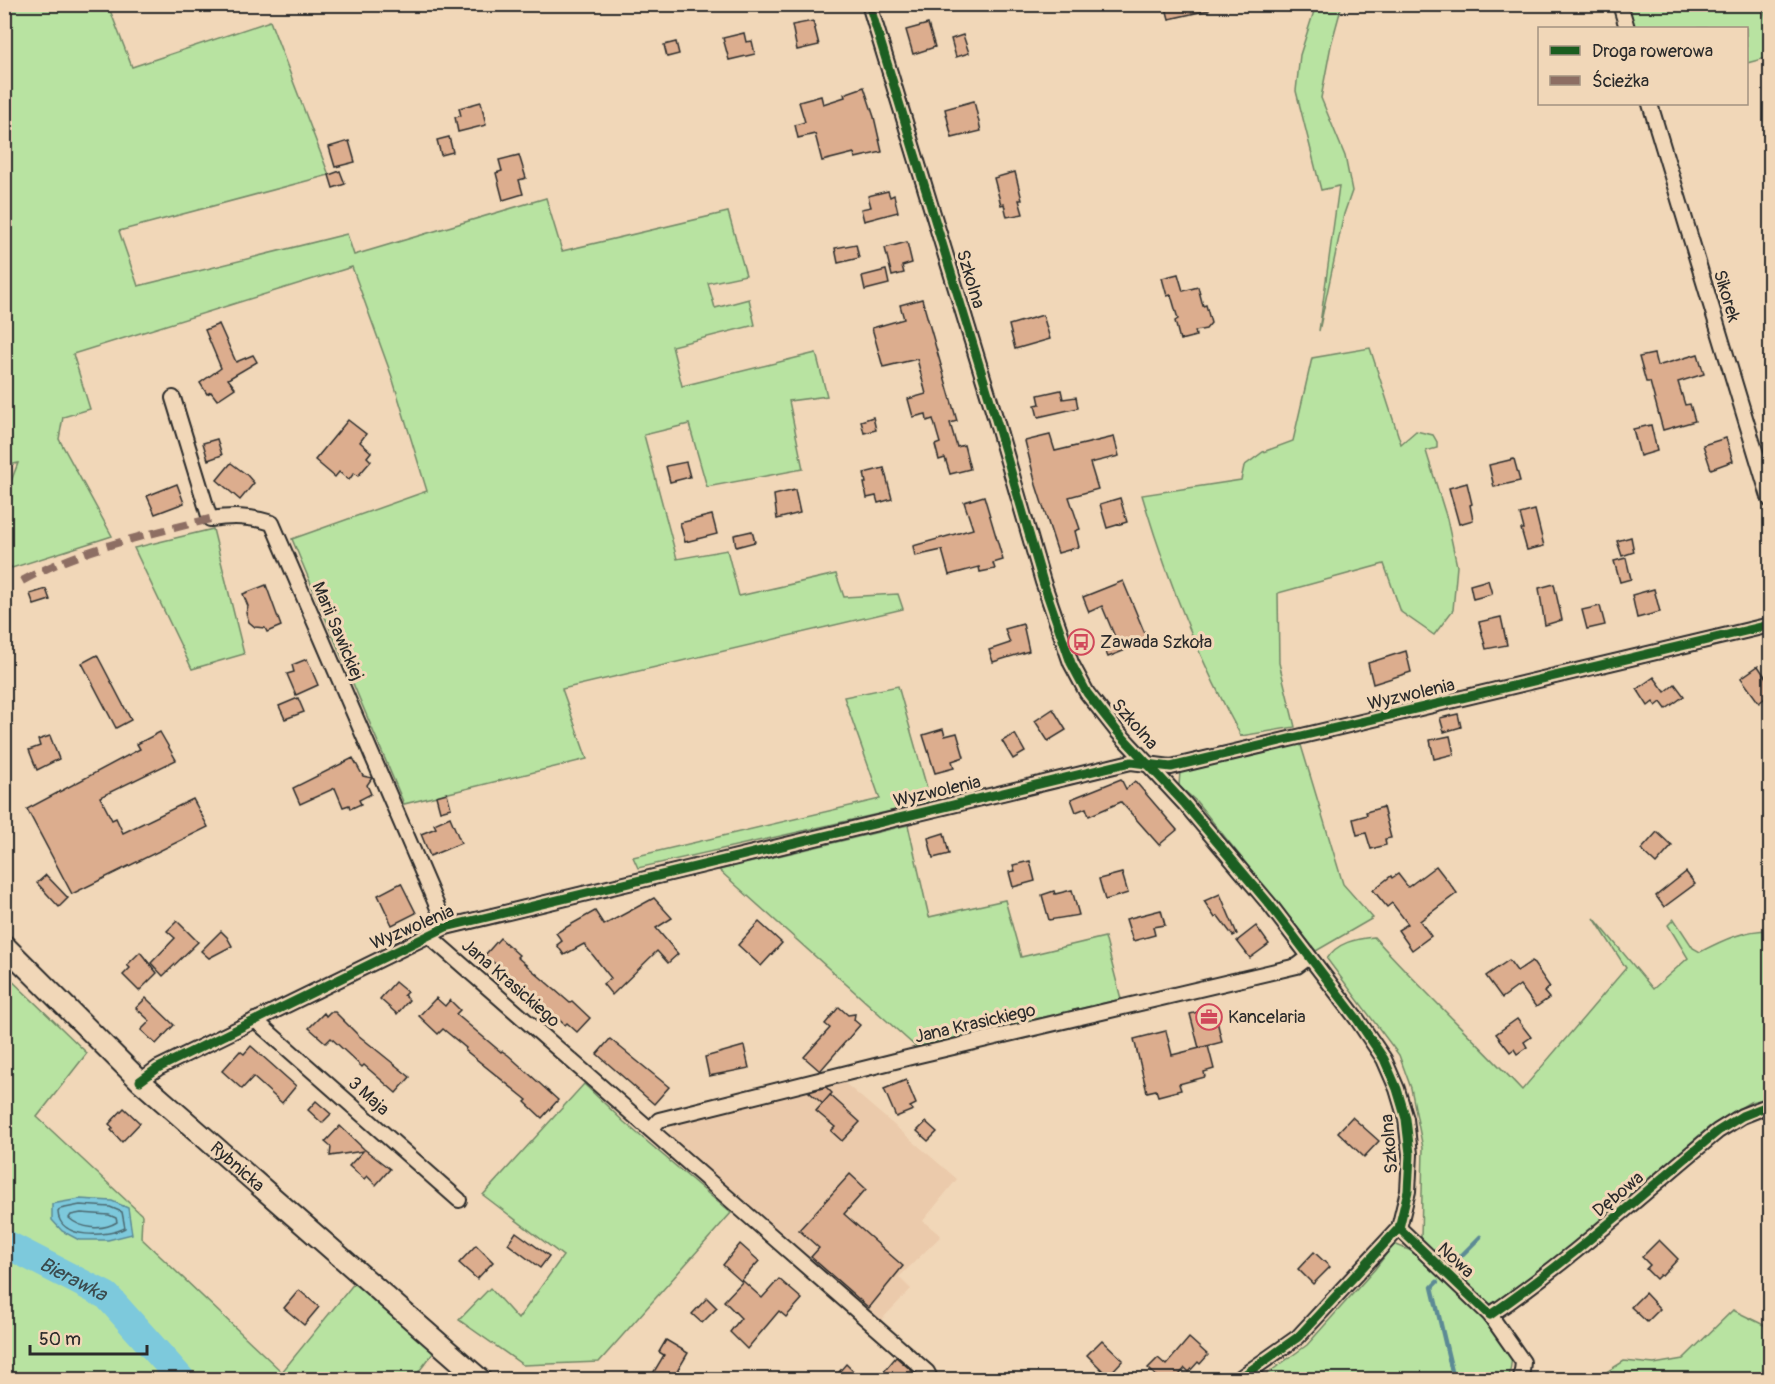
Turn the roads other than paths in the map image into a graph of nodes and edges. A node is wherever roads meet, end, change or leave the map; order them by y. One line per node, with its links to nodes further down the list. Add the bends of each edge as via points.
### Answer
1 (869, 4): 8 (street, Szkolna, via 1043,582 1071,663 1087,693)
2 (1620, 4): 3 (street)
3 (1627, 27)
4 (1650, 105): 6 (street, Sikorek)
5 (173, 398): 9 (street, Marii Sawickiej, via 210,519 253,517 272,523)
6 (1770, 500)
7 (1770, 625): 8 (street, Wyzwolenia, via 1171,767)
8 (1149, 765): 9 (street, Wyzwolenia, via 1131,762); 12 (street, Szkolna, via 1270,905)
9 (446, 927): 10 (street, Wyzwolenia)
10 (428, 935): 13 (street, Wyzwolenia); 16 (street, Jana Krasickiego)
11 (4, 945): 14 (main road, Rybnicka)
12 (1309, 957): 16 (street, Jana Krasickiego, via 1297,966 670,1117 659,1120); 18 (street, Szkolna, via 1384,1059 1397,1089 1410,1154 1408,1191)
13 (255, 1020): 14 (street, Wyzwolenia, via 158,1068); 17 (street, 3 Maja)
14 (140, 1081): 20 (main road, Rybnicka)
15 (1770, 1105): 19 (street, Dębowa, via 1718,1131 1572,1255)
16 (651, 1129): 21 (street, Jana Krasickiego, via 927,1372)
17 (459, 1200)
18 (1399, 1228): 19 (street, Nowa); 22 (street, Szkolna, via 1298,1337)
19 (1490, 1315): 23 (street, Nowa, via 1523,1362)
20 (481, 1380)
21 (931, 1380)
22 (1237, 1380)
23 (1521, 1380)

